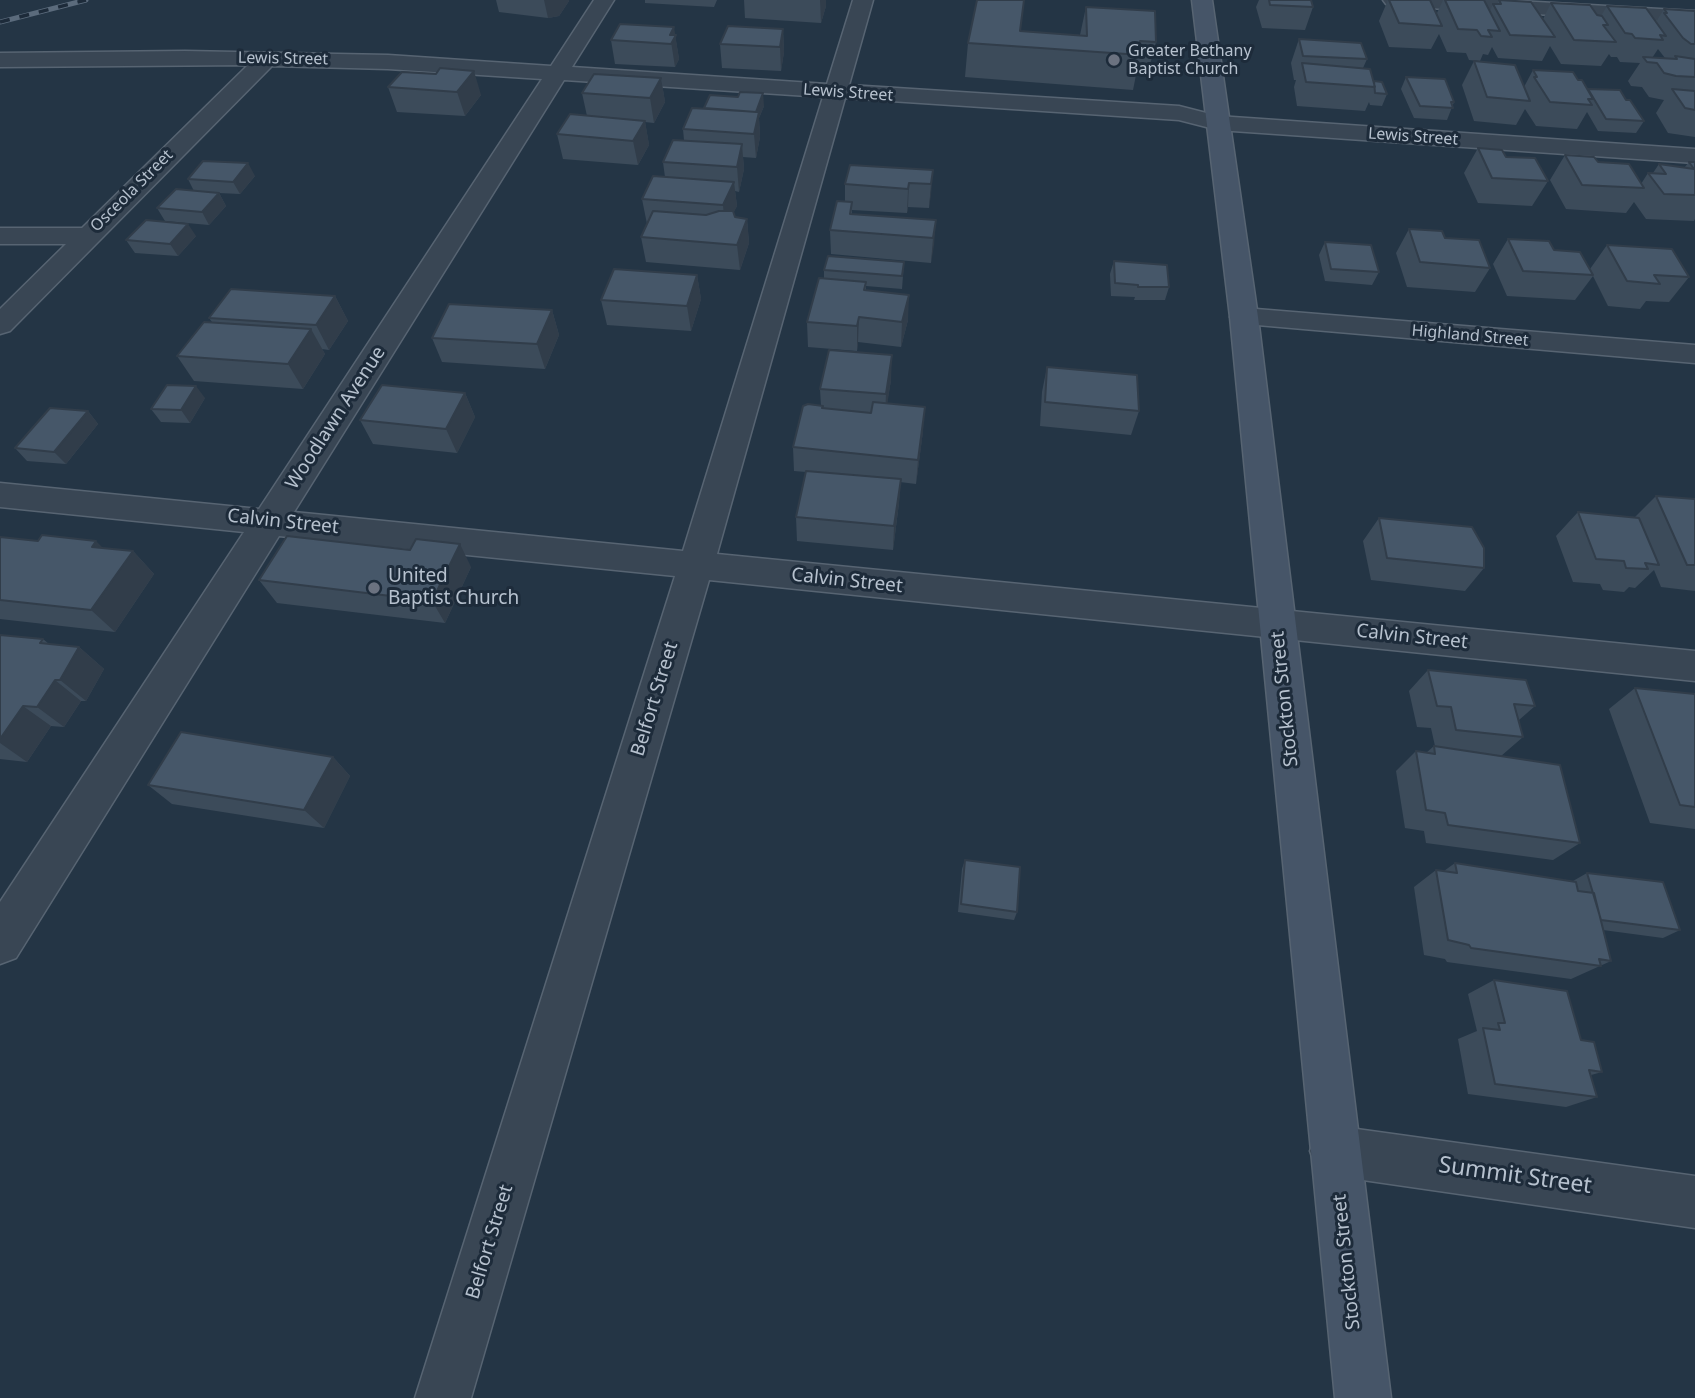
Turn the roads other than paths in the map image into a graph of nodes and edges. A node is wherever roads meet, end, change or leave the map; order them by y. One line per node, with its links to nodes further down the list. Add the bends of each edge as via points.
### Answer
1 (604, 0): 9 (street, Woodlawn Avenue)
2 (863, 0): 10 (street, Belfort Street)
3 (1202, 0): 11 (main road, Stockton Street)
4 (1393, 0): 5 (street)
5 (1612, 6): 6 (street)
6 (1695, 17)
7 (266, 59): 8 (street, Lewis Street); 9 (street, Lewis Street, via 388,62); 14 (street, Osceola Street)
8 (0, 60)
9 (557, 75): 10 (street, Lewis Street); 19 (street, Woodlawn Avenue)
10 (837, 92): 11 (street, Lewis Street, via 1179,113); 20 (street, Belfort Street)
11 (1218, 123): 12 (street, Lewis Street); 15 (main road, Stockton Street)
12 (1695, 156)
13 (0, 236): 14 (street)
14 (88, 236): 16 (street, Osceola Street)
15 (1244, 317): 17 (street, Highland Street); 21 (main road, Stockton Street)
16 (0, 324)
17 (1695, 354)
18 (0, 495): 19 (street, Calvin Street)
19 (270, 520): 20 (street, Calvin Street); 23 (street, Woodlawn Avenue)
20 (696, 566): 21 (street, Calvin Street); 26 (street, Belfort Street)
21 (1276, 624): 22 (street, Calvin Street); 24 (main road, Stockton Street)
22 (1695, 666)
23 (0, 942)
24 (1335, 1151): 25 (street, Summit Street); 27 (main road, Stockton Street)
25 (1695, 1202)
26 (443, 1398)
27 (1363, 1398)

